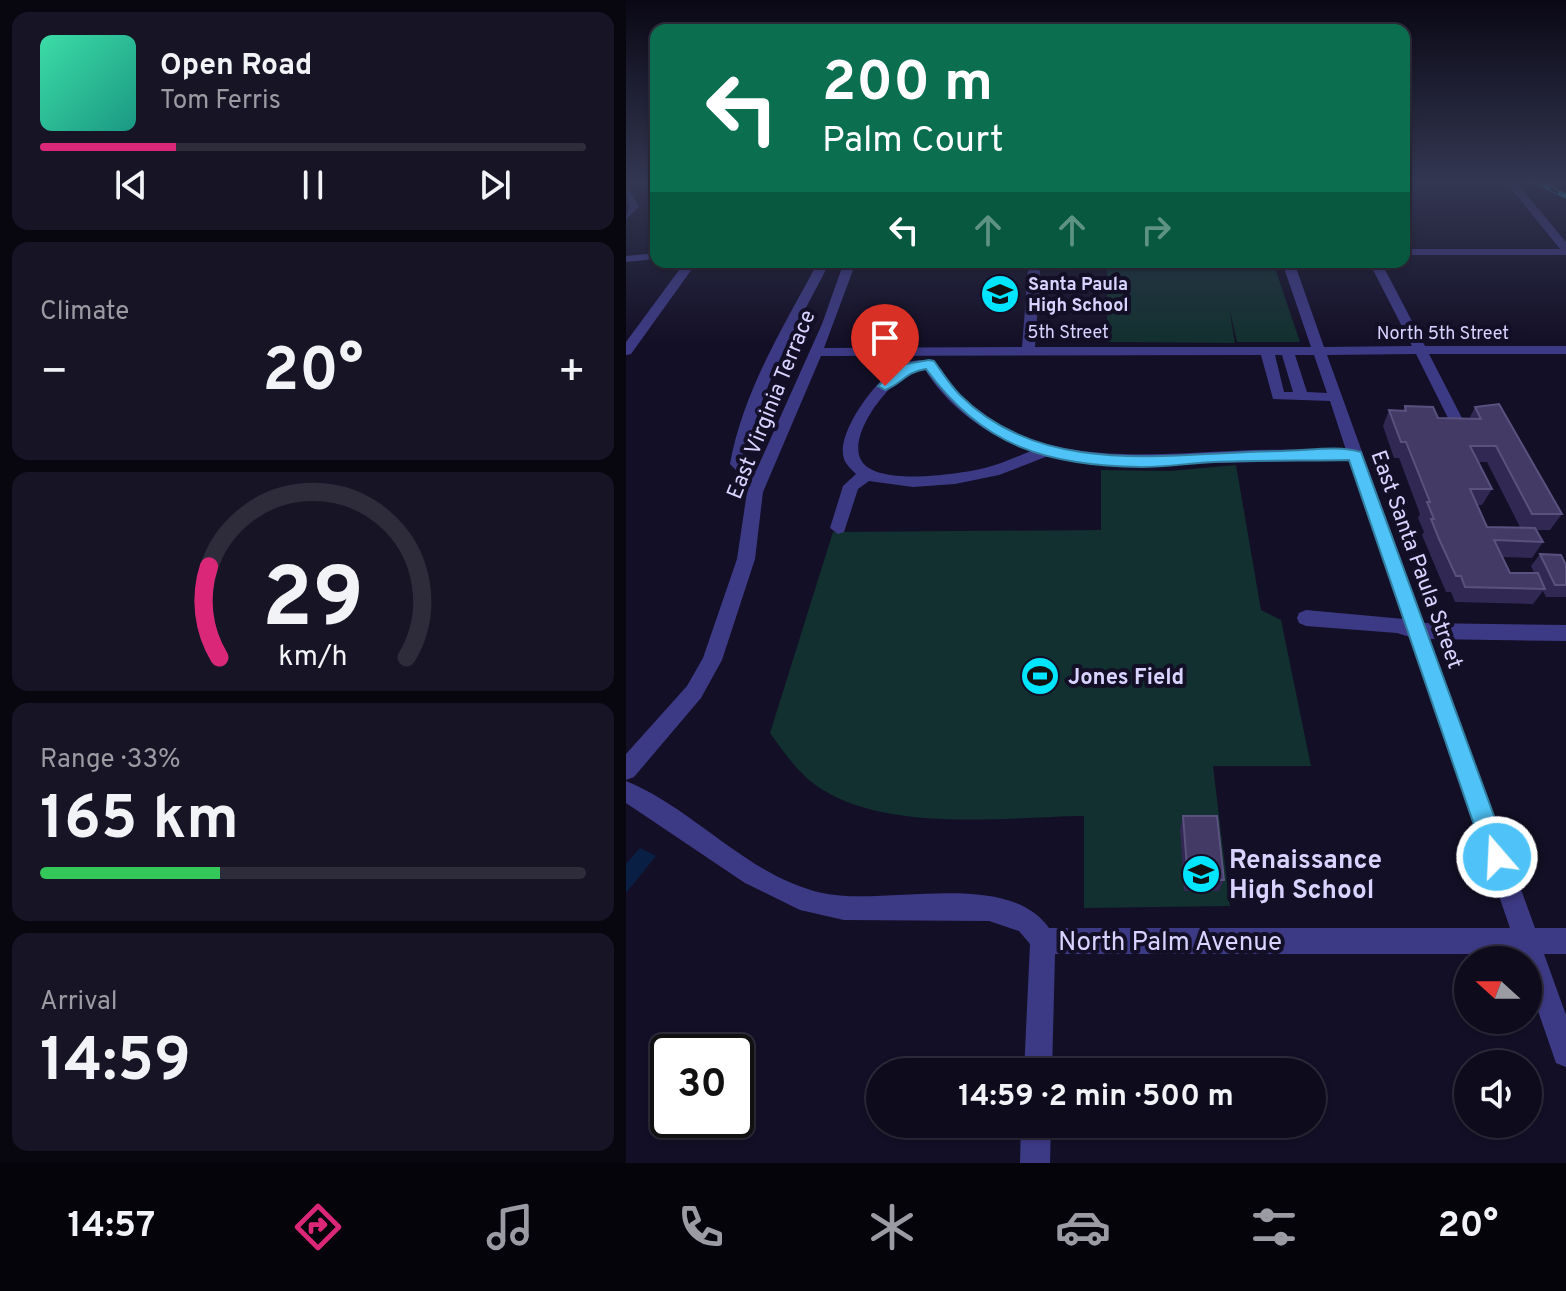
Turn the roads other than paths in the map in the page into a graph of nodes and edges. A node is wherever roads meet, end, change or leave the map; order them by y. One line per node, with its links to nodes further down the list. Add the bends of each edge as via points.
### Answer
1 (1566, 250): 2 (street)
2 (1410, 252)
3 (650, 257): 4 (street)
4 (626, 259)
5 (687, 268): 14 (street)
6 (821, 268): 25 (street, via 754,407 738,455 738,464)
7 (848, 268): 17 (street, East Virginia Terrace)
8 (1035, 268): 11 (street)
9 (1290, 268): 15 (street, East Santa Paula Street)
10 (1378, 268): 16 (street)
11 (1028, 350): 12 (street, 5th Street); 17 (street, 5th Street)
12 (1267, 350): 13 (street, 5th Street); 19 (street, via 1278,396)
13 (1287, 350): 15 (street, 5th Street); 19 (street)
14 (626, 351)
15 (1320, 351): 16 (street, North 5th Street); 20 (street, East Santa Paula Street)
16 (1419, 351): 18 (street, North 5th Street); 21 (street)
17 (816, 352): 25 (street, East Virginia Terrace)
18 (1564, 353)
19 (1301, 396): 20 (street)
20 (1335, 397): 23 (street, East Santa Paula Street)
21 (1456, 420)
22 (1043, 452): 23 (street, via 1127,462); 24 (street, via 986,473 942,481); 24 (street, via 987,424 954,397 929,364 919,364 905,368 885,386 857,429 852,459)
23 (1355, 455): 28 (street, East Santa Paula Street)
24 (867, 474): 26 (street, via 851,486)
25 (758, 485): 30 (street, East Virginia Terrace, via 746,559 712,660 694,692)
26 (838, 528)
27 (1306, 618): 28 (street)
28 (1418, 631): 29 (street); 33 (street, East Santa Paula Street)
29 (1566, 633)
30 (626, 770)
31 (626, 792): 32 (street, North Palm Avenue, via 803,900 850,908 1009,912 1028,922)
32 (1043, 941): 33 (street, North Palm Avenue); 36 (street)
33 (1527, 941): 34 (street, North Palm Avenue); 35 (street, East Santa Paula Street)
34 (1566, 941)
35 (1566, 1053)
36 (1039, 1058)
37 (1036, 1138): 38 (street)
38 (1035, 1163)

